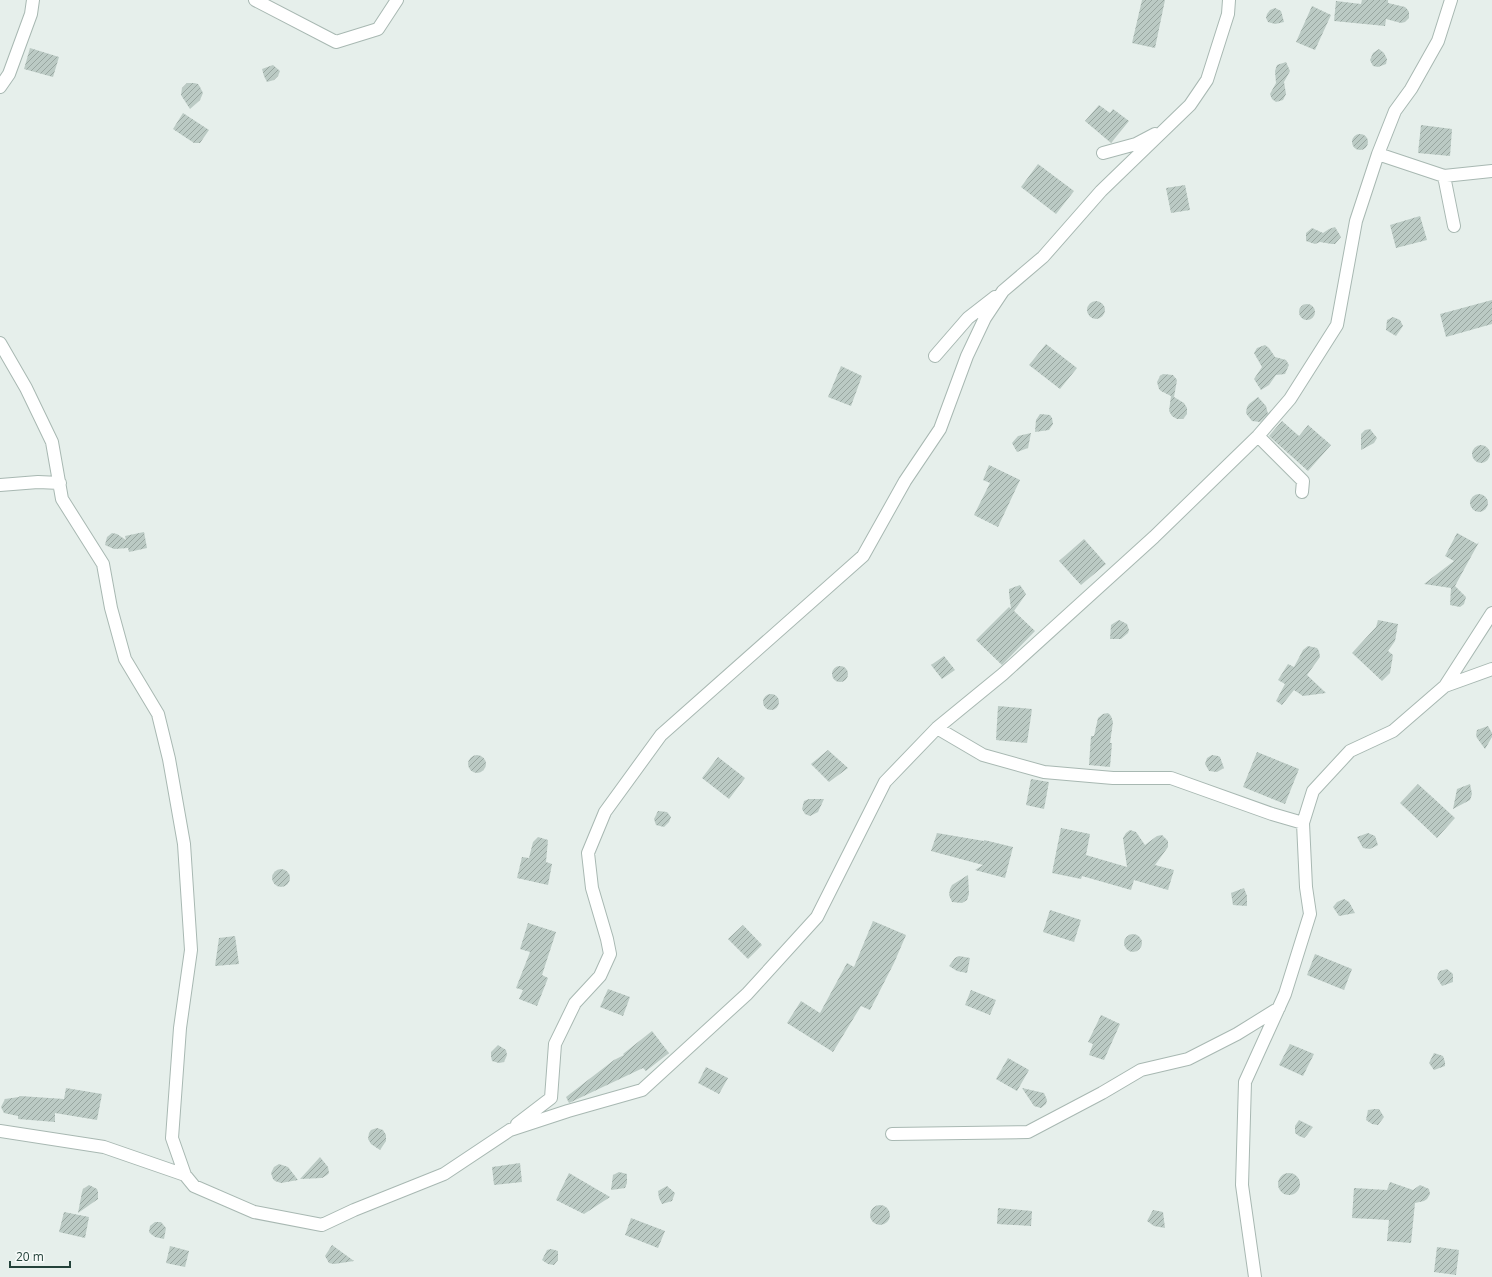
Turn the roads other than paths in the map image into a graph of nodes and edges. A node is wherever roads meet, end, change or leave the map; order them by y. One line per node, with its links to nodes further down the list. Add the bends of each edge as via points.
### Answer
1 (33, 0): 6 (street, via 31,14 9,74)
2 (255, 0): 3 (street, via 336,42 378,29)
3 (398, 0)
4 (1229, 0): 7 (street, via 1228,14 1207,80 1190,105)
5 (1451, 0): 9 (street, via 1438,41 1411,89 1395,111)
6 (0, 87)
7 (1166, 128): 8 (street, via 1136,144); 13 (street, via 1101,191 1043,257)
8 (1103, 153)
9 (1378, 154): 11 (street); 16 (street, via 1356,221 1337,325 1290,399)
10 (1492, 171): 11 (street)
11 (1444, 176): 12 (street)
12 (1454, 226)
13 (1003, 291): 15 (street, via 968,318); 26 (street, via 967,356 940,429 905,481 863,556 661,735 605,812 588,853 592,888 610,954 600,976 576,1003 555,1044 551,1098)
14 (0, 343): 17 (street, via 26,388 52,442)
15 (936, 356)
16 (1258, 436): 19 (street, via 1303,481); 23 (street, via 1148,542 1003,674)
17 (60, 483): 18 (street, via 38,482); 29 (street, via 62,499 103,564 111,608 125,659 158,714 184,844 191,950 180,1028 172,1138)
18 (0, 486)
19 (1302, 492)
20 (1492, 613): 22 (street)
21 (1492, 669): 22 (street)
22 (1445, 686): 24 (street, via 1393,731 1350,751 1313,791)
23 (937, 728): 24 (street, via 983,755 1044,772 1112,778 1171,778 1272,814); 26 (street, via 885,782 817,918 747,994 642,1090 568,1110)
24 (1303, 822): 25 (street, via 1310,914)
25 (1279, 1008): 28 (street, via 1237,1034 1188,1059 1141,1070 1028,1132); 30 (street, via 1245,1082 1242,1185)
26 (510, 1130): 29 (street, via 444,1174 322,1225 254,1212 194,1186)
27 (0, 1131): 29 (street, via 104,1147)
28 (892, 1134)
29 (185, 1175)
30 (1256, 1277)

